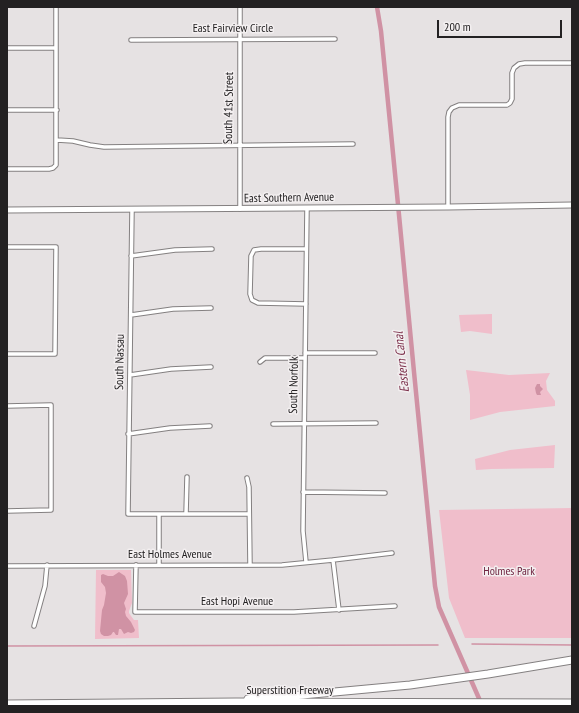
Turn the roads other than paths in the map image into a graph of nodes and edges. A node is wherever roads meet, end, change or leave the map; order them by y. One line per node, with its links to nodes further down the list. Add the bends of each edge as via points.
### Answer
1 (56, 7): 7 (street)
2 (240, 7): 4 (street, South 41st Street)
3 (335, 38): 4 (street, East Fairview Circle)
4 (240, 39): 5 (street, East Fairview Circle); 13 (street, South 41st Street)
5 (131, 40)
6 (7, 48): 7 (street)
7 (56, 48): 10 (street)
8 (572, 63): 16 (street, via 519,64 512,73 510,103 459,105 452,108 448,117)
9 (7, 110): 10 (street)
10 (57, 110): 11 (street)
11 (57, 140): 13 (street, via 104,147); 14 (street, via 55,167)
12 (353, 144): 13 (street)
13 (239, 145): 18 (street, South 41st Street)
14 (7, 169)
15 (572, 205): 16 (main road, East Southern Avenue)
16 (448, 207): 17 (main road, East Southern Avenue)
17 (307, 208): 18 (main road, East Southern Avenue); 23 (street, South Norfolk)
18 (240, 209): 20 (main road, East Southern Avenue)
19 (7, 210): 20 (main road, East Southern Avenue)
20 (132, 210): 24 (street, South Nassau)
21 (7, 247): 29 (street, via 56,247 55,354)
22 (212, 249): 24 (street, via 175,250)
23 (306, 249): 25 (street, South Norfolk); 25 (street, via 254,250 251,256 250,294 252,300 258,303)
24 (131, 256): 27 (street, South Nassau)
25 (306, 304): 30 (street, South Norfolk)
26 (211, 308): 27 (street, via 173,309)
27 (131, 315): 33 (street, South Nassau)
28 (375, 353): 30 (street)
29 (7, 354)
30 (305, 356): 31 (street, via 265,358); 37 (street, South Norfolk)
31 (260, 362)
32 (211, 367): 33 (street)
33 (130, 375): 39 (street, South Nassau)
34 (7, 406): 44 (street, via 51,405 51,510)
35 (376, 423): 37 (street)
36 (273, 424): 37 (street)
37 (304, 424): 42 (street, South Norfolk)
38 (210, 426): 39 (street)
39 (128, 434): 45 (street, South Nassau, via 128,514)
40 (186, 478): 46 (street)
41 (247, 478): 47 (street)
42 (303, 492): 43 (street); 50 (street, South Norfolk)
43 (385, 494)
44 (7, 511)
45 (159, 514): 46 (street); 52 (street)
46 (186, 514): 47 (street)
47 (249, 514): 53 (street)
48 (392, 553): 49 (street, East Holmes Avenue)
49 (333, 560): 50 (street, East Holmes Avenue); 57 (street)
50 (306, 562): 53 (street, East Holmes Avenue)
51 (136, 565): 52 (street, East Holmes Avenue); 55 (street, East Holmes Avenue); 57 (street, East Hopi Avenue, via 135,612)
52 (159, 565): 53 (street, East Holmes Avenue)
53 (250, 565)
54 (7, 566): 55 (street, East Holmes Avenue)
55 (47, 566): 58 (street, via 45,586)
56 (395, 606): 57 (street, East Hopi Avenue)
57 (339, 610)
58 (34, 626)
59 (572, 660): 60 (highway, via 410,685 257,697)
60 (236, 702): 61 (highway, Superstition Freeway); 62 (highway, Superstition Freeway)
61 (572, 703)
62 (7, 704)

